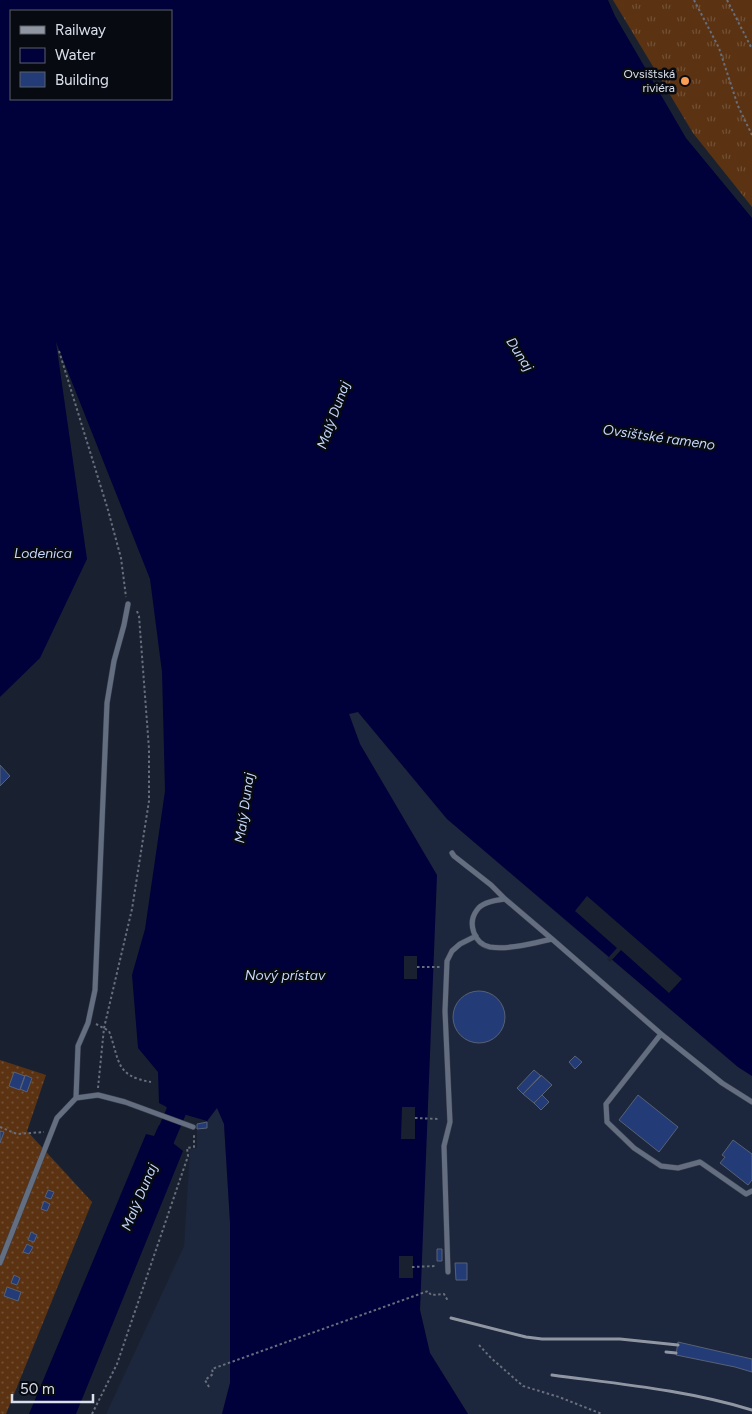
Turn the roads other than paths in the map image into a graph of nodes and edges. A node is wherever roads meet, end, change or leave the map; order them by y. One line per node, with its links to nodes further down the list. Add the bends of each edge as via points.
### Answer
1 (128, 604): 7 (lane, via 108,702 95,990 88,1023 78,1046)
2 (452, 853): 3 (lane)
3 (505, 899): 4 (lane, via 477,909 472,920); 5 (lane)
4 (476, 936): 5 (lane, via 488,947 502,948); 12 (lane, via 460,944 447,961 445,1011 450,1122 444,1146)
5 (552, 940): 6 (lane)
6 (661, 1034): 8 (lane, via 722,1083); 10 (lane, via 606,1104 607,1122 634,1148 661,1166 678,1168 700,1162 746,1194)
7 (76, 1098): 9 (lane, via 98,1095); 11 (lane, via 57,1118)
8 (752, 1102)
9 (194, 1127)
10 (752, 1191)
11 (0, 1262)
12 (448, 1272)

